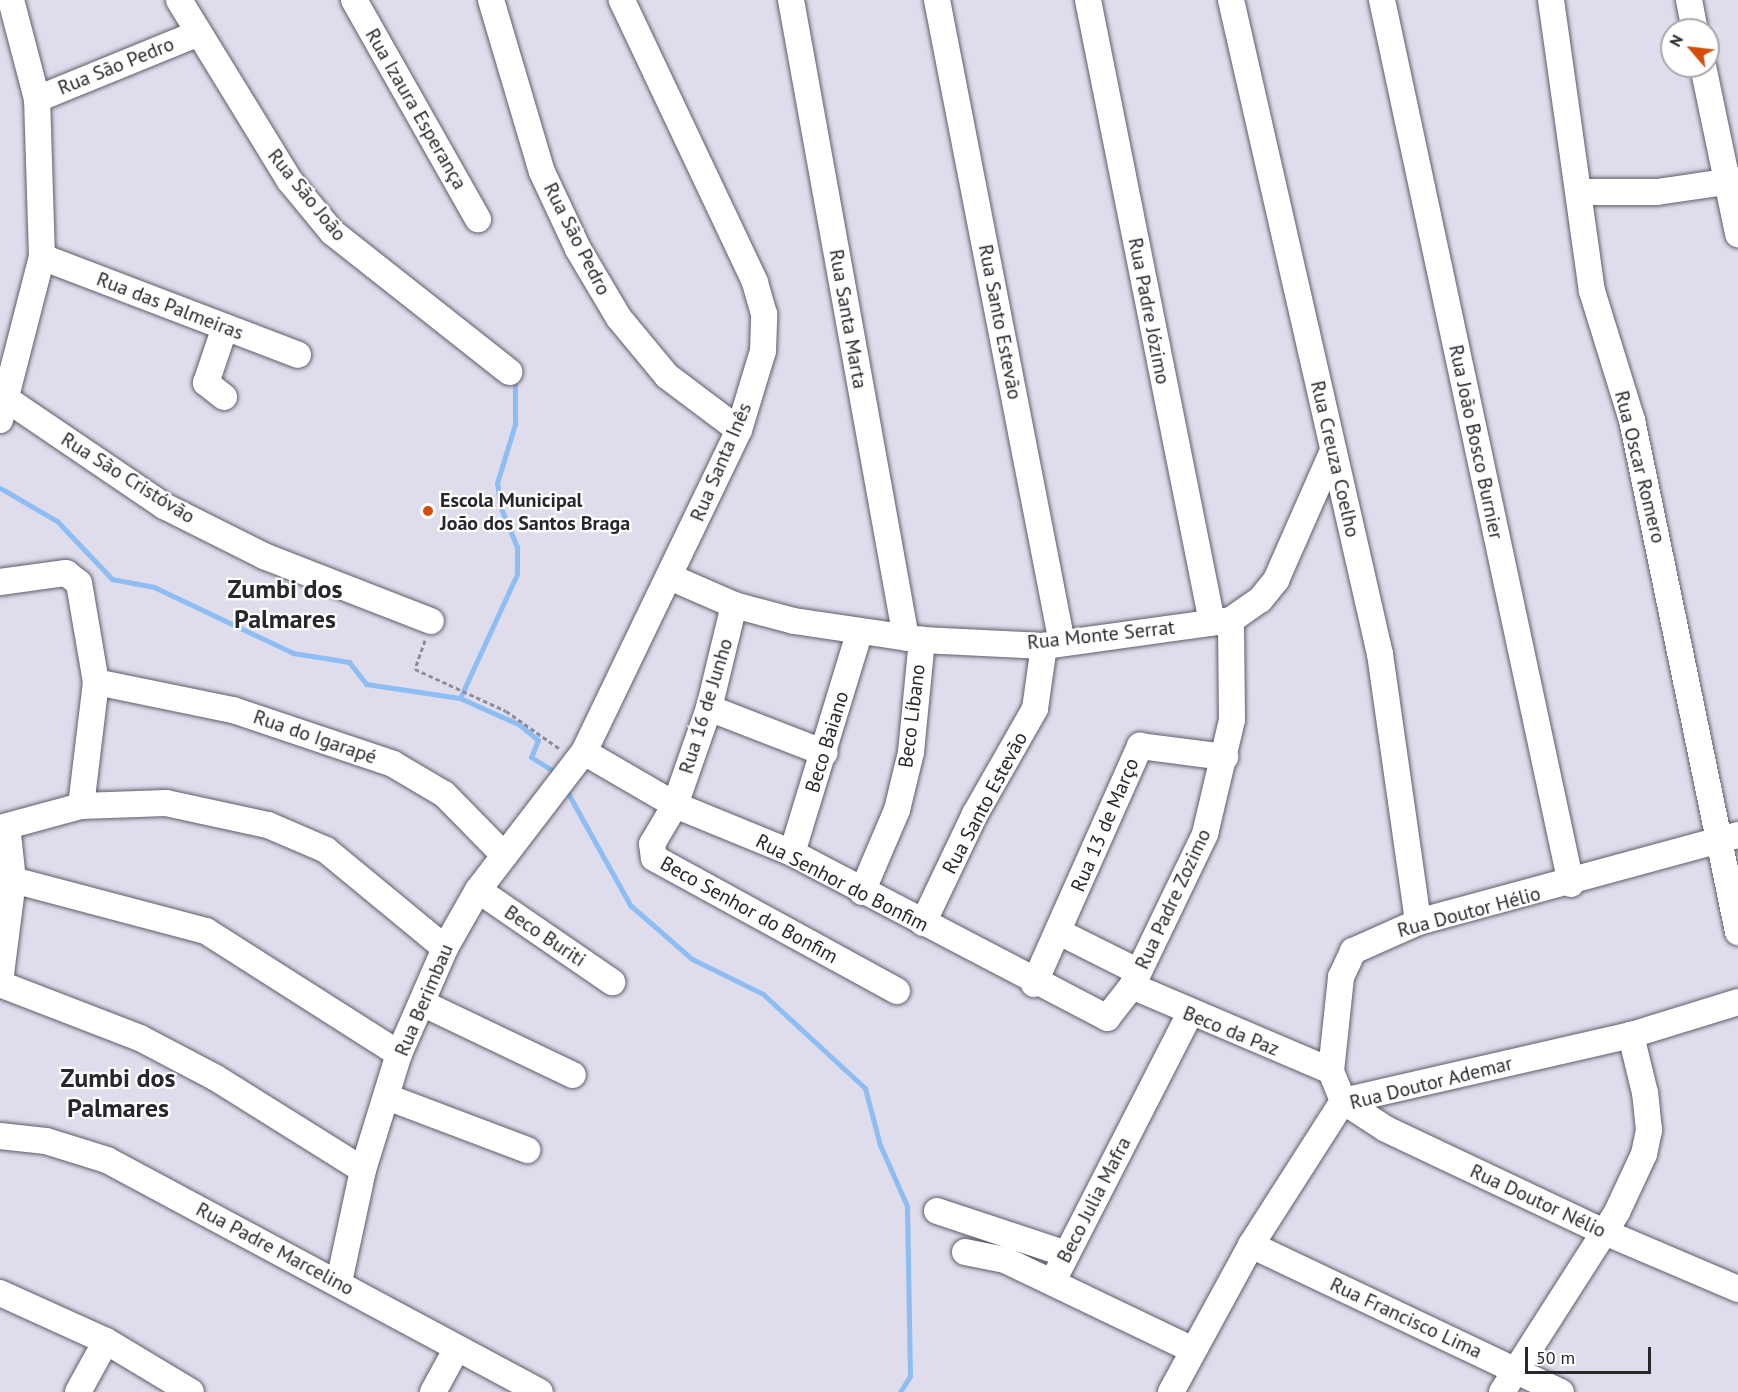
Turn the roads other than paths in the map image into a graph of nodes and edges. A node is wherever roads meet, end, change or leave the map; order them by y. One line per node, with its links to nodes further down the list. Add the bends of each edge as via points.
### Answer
1 (11, 0): 16 (street)
2 (179, 0): 14 (street, Rua São João)
3 (354, 0): 19 (street, Rua Izaura Esperança)
4 (491, 0): 28 (street, Rua São Pedro, via 542,172 578,249 619,318 667,376)
5 (622, 0): 28 (street, Rua Santa Inês, via 755,282 764,314 763,351)
6 (791, 0): 36 (street, Rua Santa Marta)
7 (937, 0): 37 (street, Rua Santo Estevão)
8 (1088, 0): 34 (street, Rua Padre Józimo)
9 (1231, 0): 29 (street, Rua Creuza Coelho)
10 (1382, 0): 50 (street, Rua João Bosco Burnier)
11 (1551, 0): 18 (street, Rua Oscar Romero)
12 (1689, 0): 13 (street)
13 (1693, 18)
14 (196, 34): 16 (street, Rua São Pedro); 25 (street, Rua São João, via 290,181 332,232)
15 (1706, 78): 17 (street)
16 (37, 99): 21 (street)
17 (1733, 182): 18 (street, via 1657,192); 20 (street)
18 (1580, 192): 46 (street, Rua Oscar Romero, via 1592,291 1632,420)
19 (478, 219)
20 (1738, 234)
21 (42, 257): 22 (street, Rua das Palmeiras); 24 (street)
22 (225, 327): 23 (street, Rua das Palmeiras); 26 (street, via 206,383)
23 (298, 355)
24 (7, 366): 27 (street)
25 (509, 372)
26 (224, 397)
27 (4, 410): 33 (street, Rua São Cristóvão, via 164,506 264,556)
28 (739, 430): 30 (street, Rua Santa Inês)
29 (1333, 451): 34 (street, Rua Monte Serrat, via 1276,580 1260,600); 53 (street, Rua Creuza Coelho, via 1380,654)
30 (670, 577): 32 (street, Rua Monte Serrat); 41 (street, Rua Santa Inês)
31 (0, 582): 38 (street, via 66,573 79,583)
32 (734, 605): 35 (street, Rua Monte Serrat); 39 (street, Rua 16 de Junho)
33 (431, 621)
34 (1221, 621): 37 (street, Rua Monte Serrat); 42 (street, Rua Padre Zozimo, via 1235,688)
35 (860, 631): 36 (street, Rua Monte Serrat); 40 (street, Beco Baiano)
36 (914, 639): 37 (street, Rua Monte Serrat); 52 (street, Beco Líbano, via 911,753 897,810)
37 (1053, 644): 54 (street, Rua Santo Estevão, via 1035,710 975,814)
38 (96, 682): 44 (street); 48 (street, Rua do Igarapé, via 233,710 393,764 444,794)
39 (709, 708): 40 (street); 43 (street, Rua 16 de Junho)
40 (825, 753): 47 (street, Beco Baiano)
41 (579, 757): 43 (street, Rua Senhor do Bonfim); 48 (street, Rua Berimbau)
42 (1225, 757): 55 (street, Rua 13 de Março, via 1140,746); 58 (street, Rua Padre Zozimo, via 1204,834)
43 (675, 805): 47 (street, Rua Senhor do Bonfim); 62 (street, Beco Senhor do Bonfim, via 652,844 657,864)
44 (81, 806): 45 (street); 57 (street, via 166,803 268,825 326,850)
45 (3, 827): 49 (street)
46 (1727, 839): 50 (street, Rua Doutor Hélio); 56 (street, Rua Oscar Romero)
47 (792, 853): 52 (street, Rua Senhor do Bonfim)
48 (504, 855): 51 (street, Rua Berimbau)
49 (13, 880): 60 (street); 68 (street, via 206,931)
50 (1572, 884): 53 (street, Rua Doutor Hélio)
51 (478, 890): 57 (street, Rua Berimbau); 59 (street, Beco Buriti)
52 (862, 892): 54 (street, Rua Senhor do Bonfim)
53 (1418, 922): 69 (street, Rua Doutor Hélio, via 1362,944 1345,962)
54 (923, 923): 61 (street, Rua Senhor do Bonfim)
55 (1059, 932): 58 (street, Beco da Paz); 61 (street, Rua 13 de Março)
56 (1738, 932)
57 (445, 948): 64 (street, Rua Berimbau)
58 (1136, 979): 65 (street, Beco da Paz); 66 (street, Rua Padre Zozimo, via 1110,1016)
59 (612, 982)
60 (0, 983): 75 (street, via 140,1038 216,1077)
61 (1034, 984): 66 (street, Rua Senhor do Bonfim)
62 (897, 991)
63 (1738, 1002): 67 (street, Rua Doutor Ademar)
64 (422, 1003): 68 (street, Rua Berimbau); 70 (street)
65 (1189, 1015): 69 (street, Beco da Paz); 80 (street, Beco Julia Mafra)
66 (1099, 1018)
67 (1631, 1035): 72 (street, Rua Doutor Ademar); 77 (street, via 1649,1130 1633,1182)
68 (399, 1054): 71 (street, Rua Berimbau)
69 (1331, 1071): 72 (street, Rua Doutor Hélio)
70 (573, 1075)
71 (387, 1097): 74 (street); 75 (street, Rua Berimbau)
72 (1343, 1101): 77 (street, Rua Doutor Nélio, via 1386,1129); 78 (street, Rua Doutor Ademar)
73 (0, 1136): 82 (street, Rua Padre Marcelino, via 46,1141 107,1160)
74 (527, 1150)
75 (363, 1170): 82 (street, Rua Berimbau)
76 (937, 1211): 80 (street)
77 (1602, 1231): 83 (street, Rua Doutor Nélio); 88 (street)
78 (1251, 1245): 87 (street, Rua Doutor Ademar); 88 (street, Rua Francisco Lima)
79 (964, 1252): 81 (street, via 1005,1260)
80 (1066, 1254): 81 (street, Beco Julia Mafra)
81 (1053, 1281): 87 (street, Beco Julia Mafra)
82 (339, 1282): 86 (street, Rua Padre Marcelino)
83 (1738, 1289)
84 (0, 1293): 85 (street)
85 (106, 1341): 90 (street); 91 (street)
86 (457, 1348): 92 (street); 93 (street, Rua Padre Marcelino)
87 (1191, 1349): 89 (street, Rua Doutor Ademar)
88 (1516, 1369): 94 (street); 95 (street, Rua Francisco Lima)
89 (1182, 1389)
90 (78, 1392)
91 (191, 1392)
92 (433, 1392)
93 (540, 1392)
94 (1502, 1392)
95 (1561, 1392)

